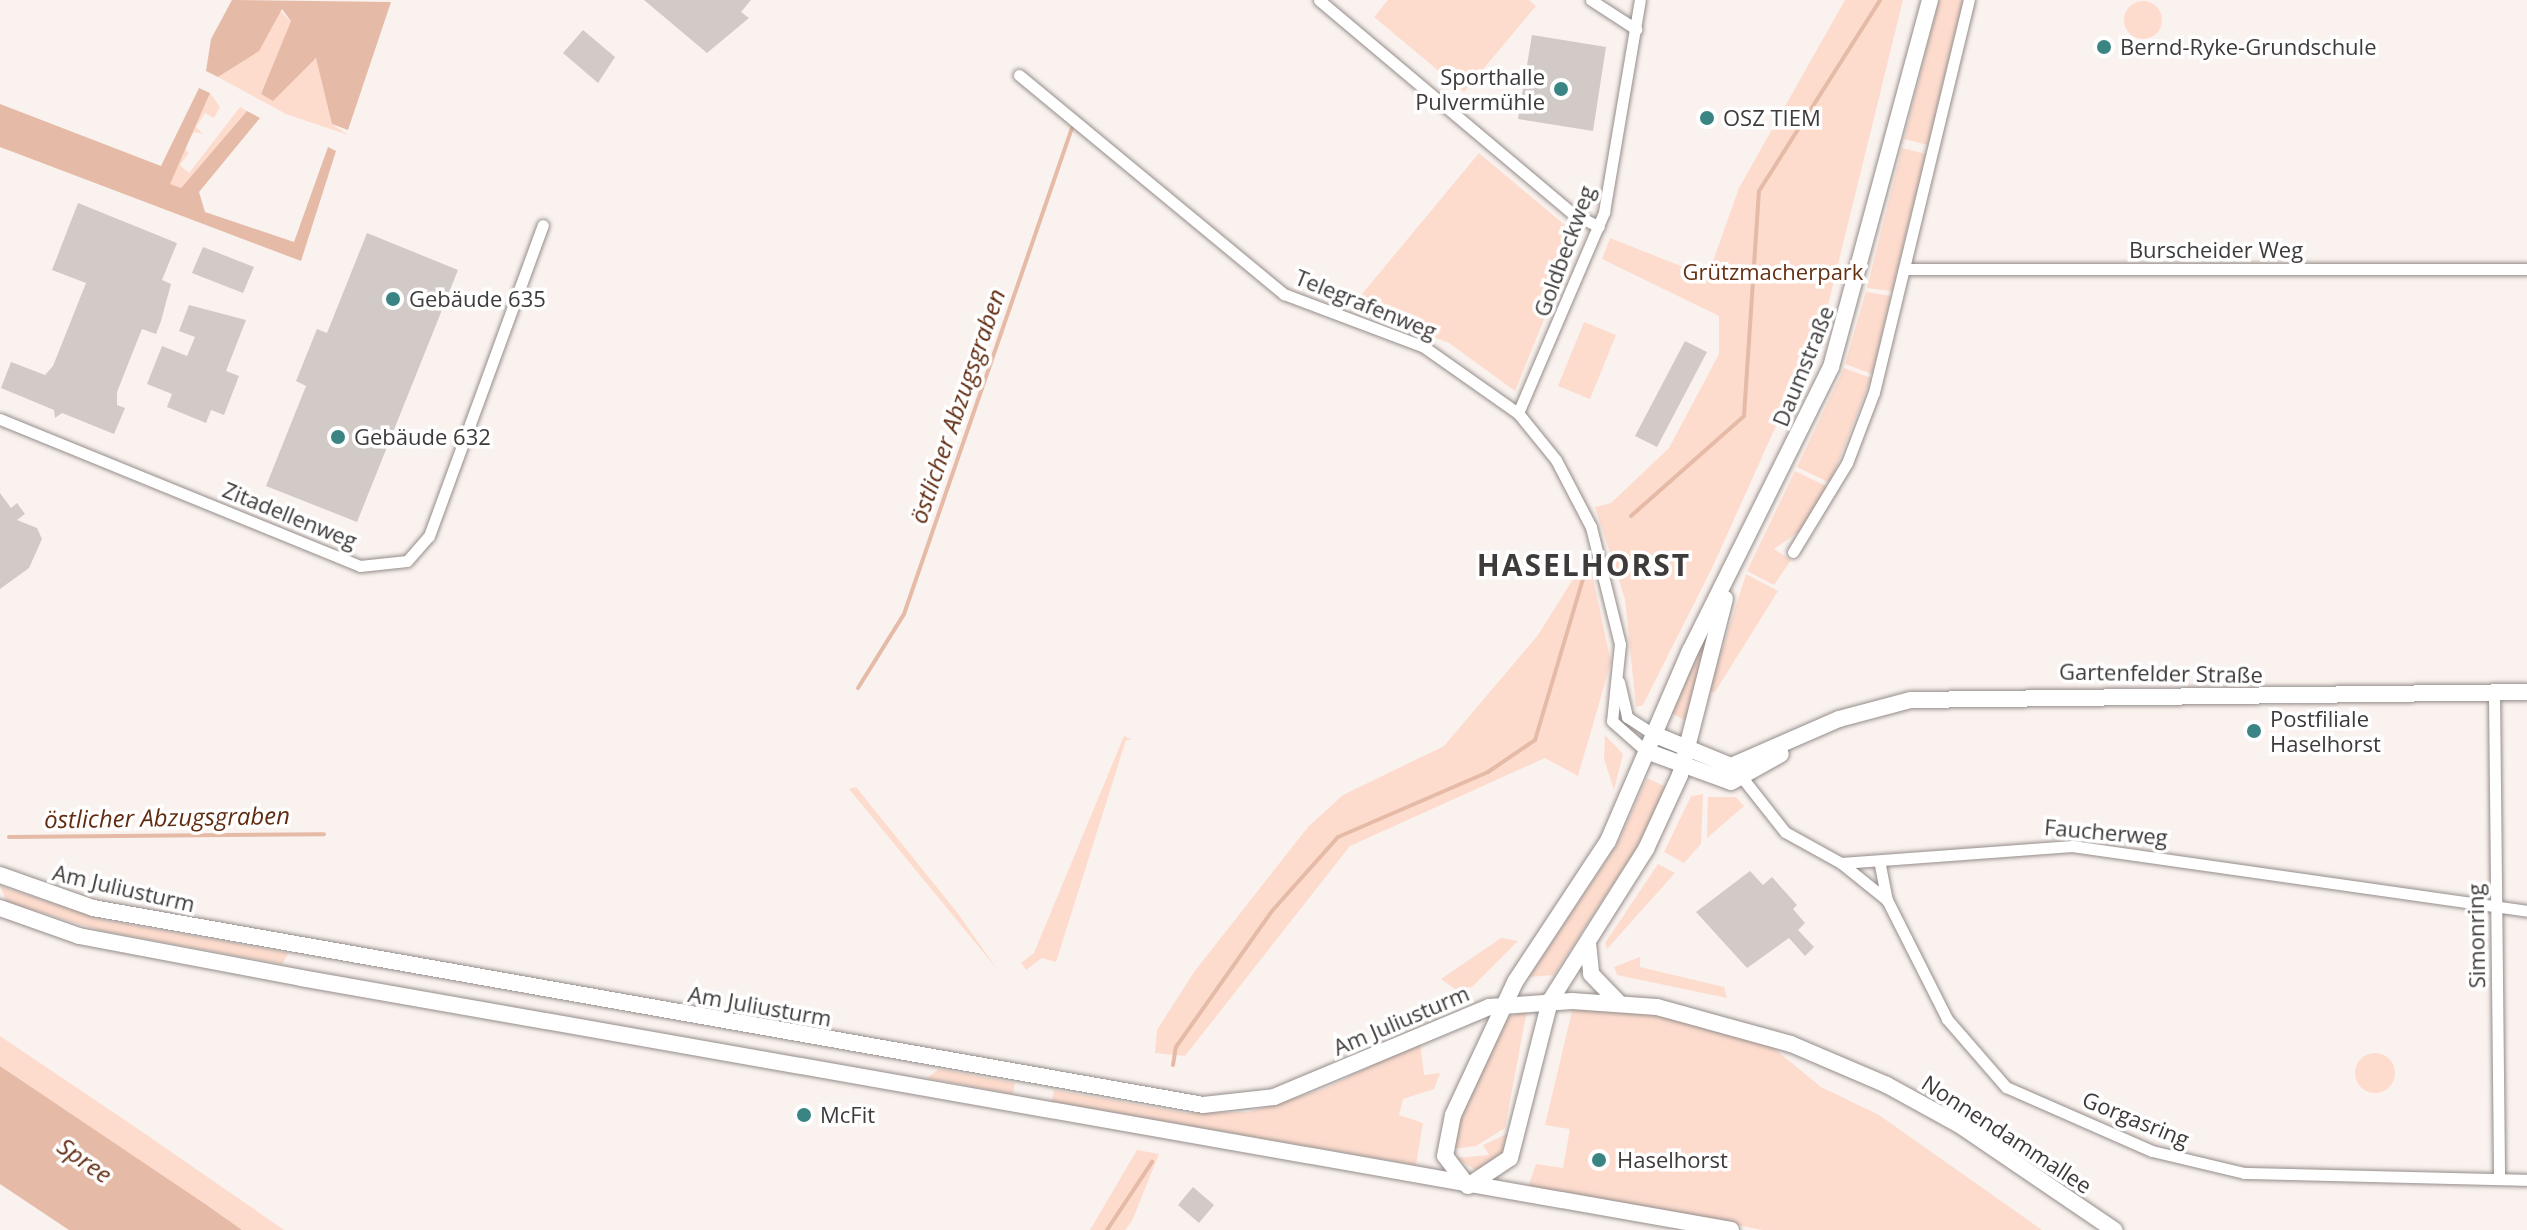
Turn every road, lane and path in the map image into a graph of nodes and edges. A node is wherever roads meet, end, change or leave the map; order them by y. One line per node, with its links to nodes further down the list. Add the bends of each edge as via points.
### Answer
1 (1319, 0): 11 (street, via 1572,213)
2 (1591, 0): 8 (street)
3 (1640, 0): 8 (street, Goldbeckweg)
4 (1922, 0): 7 (main road, Daumstraße)
5 (1930, 0): 7 (main road, Daumstraße)
6 (1969, 0): 12 (street)
7 (1921, 23): 17 (main road, Daumstraße, via 1834,360)
8 (1636, 29): 11 (street, Goldbeckweg)
9 (1019, 75): 14 (street, Telegrafenweg, via 1284,294 1424,347)
10 (543, 225): 15 (street, Zitadellenweg, via 429,536 407,561 360,566)
11 (1599, 227): 14 (street, Goldbeckweg)
12 (1905, 269): 13 (street, Burscheider Weg); 16 (street, via 1854,447)
13 (2527, 269)
14 (1518, 413): 18 (street, Telegrafenweg, via 1556,460 1591,527 1612,596)
15 (0, 419)
16 (1793, 552)
17 (1732, 575): 21 (main road, Daumstraße); 24 (main road, Daumstraße)
18 (1619, 674): 21 (street, Telegrafenweg, via 1623,711); 23 (street, Telegrafenweg, via 1612,721)
19 (2527, 692): 20 (main road, Gartenfelder Straße)
20 (2494, 693): 22 (main road, Gartenfelder Straße, via 1945,697 1862,712); 31 (street, Simonring)
21 (1653, 734): 23 (main road, Daumstraße); 24 (main road)
22 (1801, 737): 24 (main road, Gartenfelder Straße, via 1741,765); 25 (main road, Gartenfelder Straße)
23 (1646, 751): 24 (main road); 36 (main road, Daumstraße, via 1608,841)
24 (1686, 761): 25 (main road, via 1718,781); 33 (main road, Daumstraße, via 1646,849)
25 (1744, 780): 26 (street, Faucherweg, via 1785,832)
26 (1841, 863): 27 (street, Faucherweg); 29 (street, Gorgasring)
27 (1880, 865): 29 (street, Gorgasring); 31 (street, Faucherweg, via 1968,849 2095,848)
28 (0, 875): 37 (main road, Am Juliusturm, via 93,908)
29 (1887, 900): 39 (street, Gorgasring, via 1947,1019 2006,1087 2198,1165 2255,1174)
30 (0, 908): 38 (main road, via 79,936)
31 (2496, 911): 32 (street, Faucherweg); 39 (street, Simonring)
32 (2527, 911)
33 (1589, 937): 34 (main road, Daumstraße); 35 (main road, via 1591,974)
34 (1550, 1001): 35 (main road, Nonnendammallee); 36 (main road, Am Juliusturm); 41 (main road, Daumstraße, via 1519,1140 1496,1171)
35 (1618, 1002): 43 (main road, Nonnendammallee, via 1739,1027 1875,1080 1958,1124)
36 (1504, 1005): 37 (main road, Am Juliusturm, via 1458,1017 1274,1097 1203,1105); 41 (main road, Daumstraße, via 1445,1136 1449,1166)
37 (1042, 1080): 38 (main road)
38 (1036, 1108): 41 (main road)
39 (2499, 1179): 40 (street, Gorgasring)
40 (2527, 1180)
41 (1468, 1186): 42 (main road)
42 (1731, 1230)
43 (2114, 1230)

